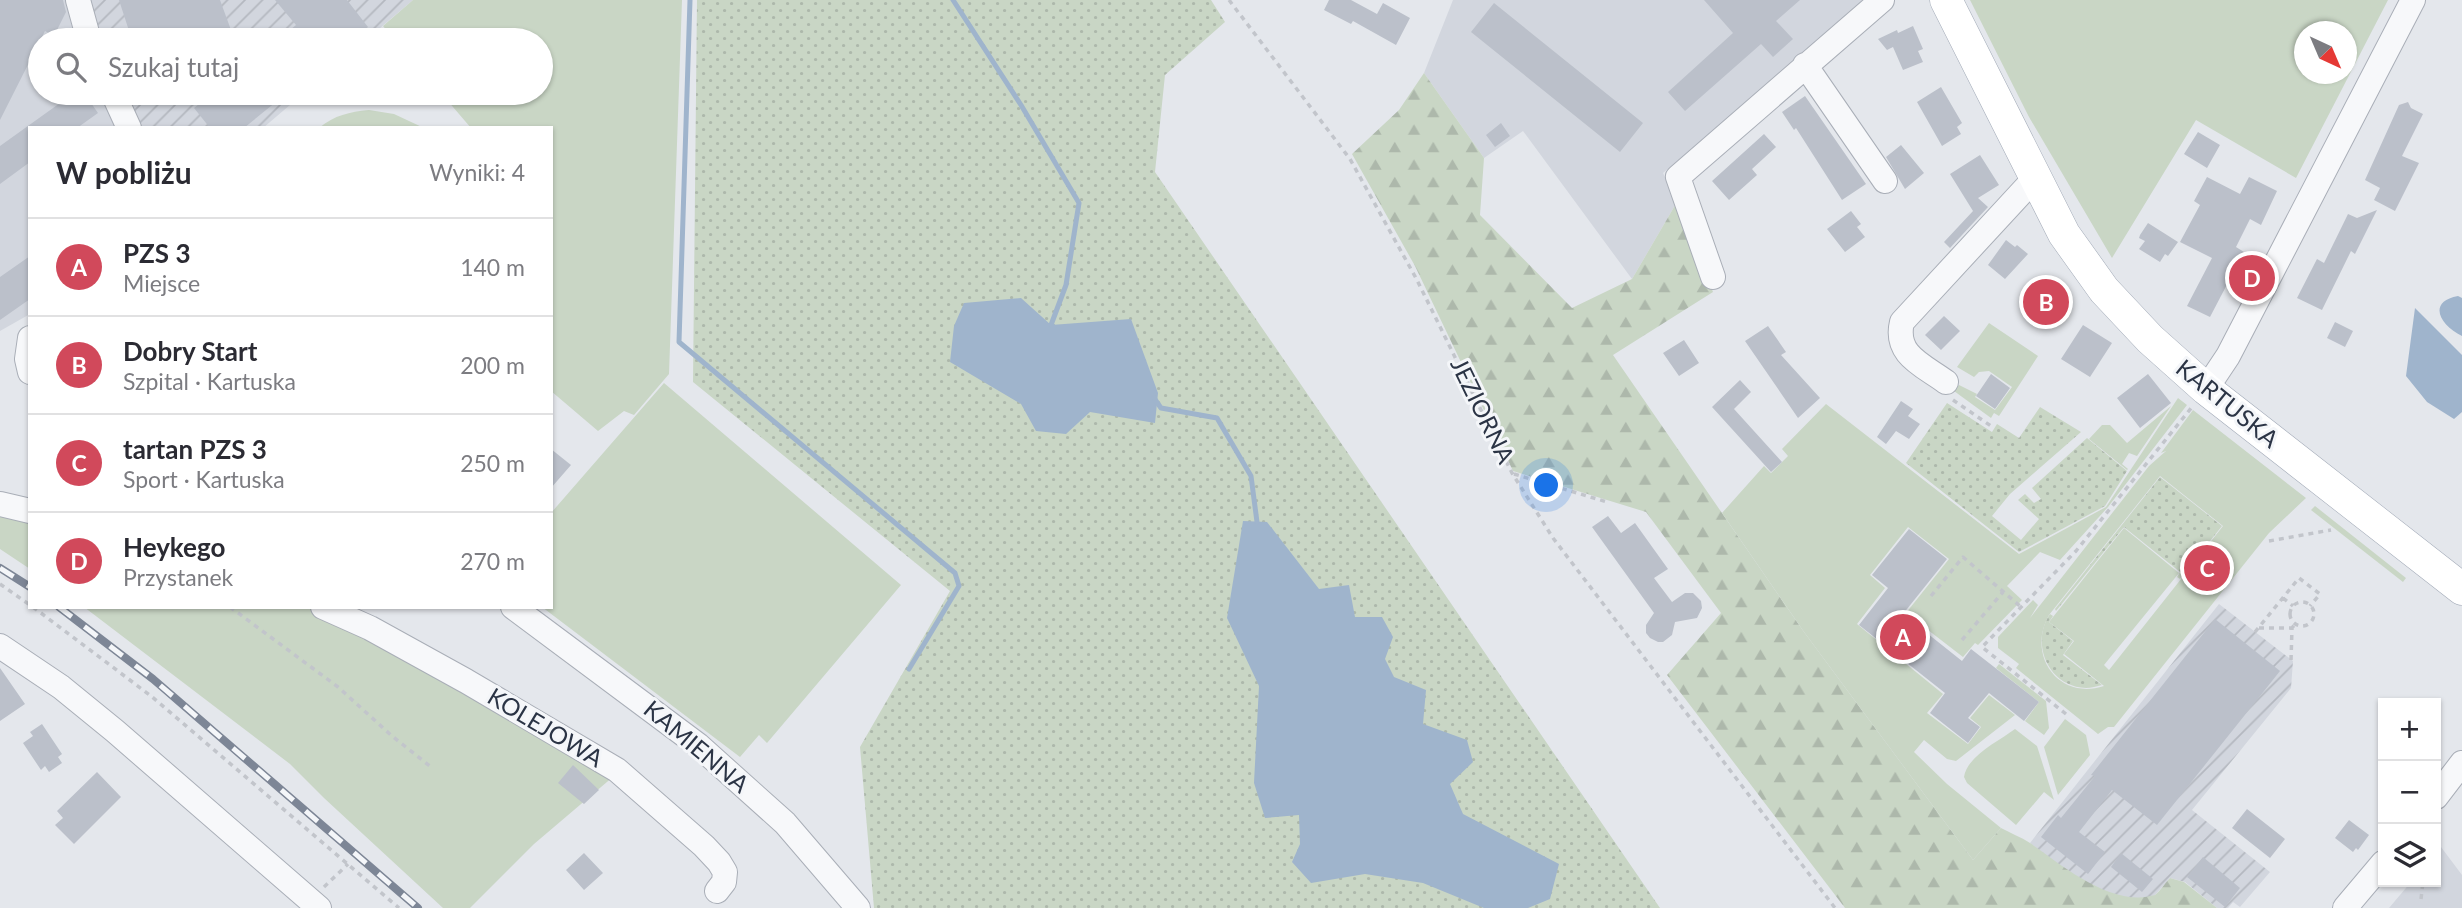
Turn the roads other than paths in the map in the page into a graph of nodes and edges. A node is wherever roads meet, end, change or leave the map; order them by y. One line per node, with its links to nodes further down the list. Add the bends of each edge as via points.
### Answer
1 (78, 0): 5 (street)
2 (1882, 0): 6 (street)
3 (1946, 0): 9 (main road, KARTUSKA)
4 (2413, 0): 13 (street, via 2228,356)
5 (86, 28)
6 (1805, 65): 10 (street); 11 (street, via 1678,177)
7 (118, 105): 8 (street)
8 (128, 126)
9 (2035, 178): 12 (street, via 1902,322 1900,343 1905,351); 13 (main road, KARTUSKA, via 2064,234 2104,290)
10 (1885, 181)
11 (1713, 277)
12 (1947, 382)
13 (2201, 396): 16 (main road, KARTUSKA)
14 (0, 504): 15 (street)
15 (28, 511)
16 (2462, 589)
17 (327, 609): 23 (street, KOLEJOWA, via 466,681 617,770 719,862 725,872)
18 (516, 609): 25 (street, KAMIENNA, via 698,745 785,823)
19 (0, 646): 24 (street, via 115,731)
20 (2462, 763): 21 (street)
21 (2441, 790)
22 (2378, 869): 26 (street)
23 (717, 891)
24 (315, 904)
25 (858, 908)
26 (2346, 908)

